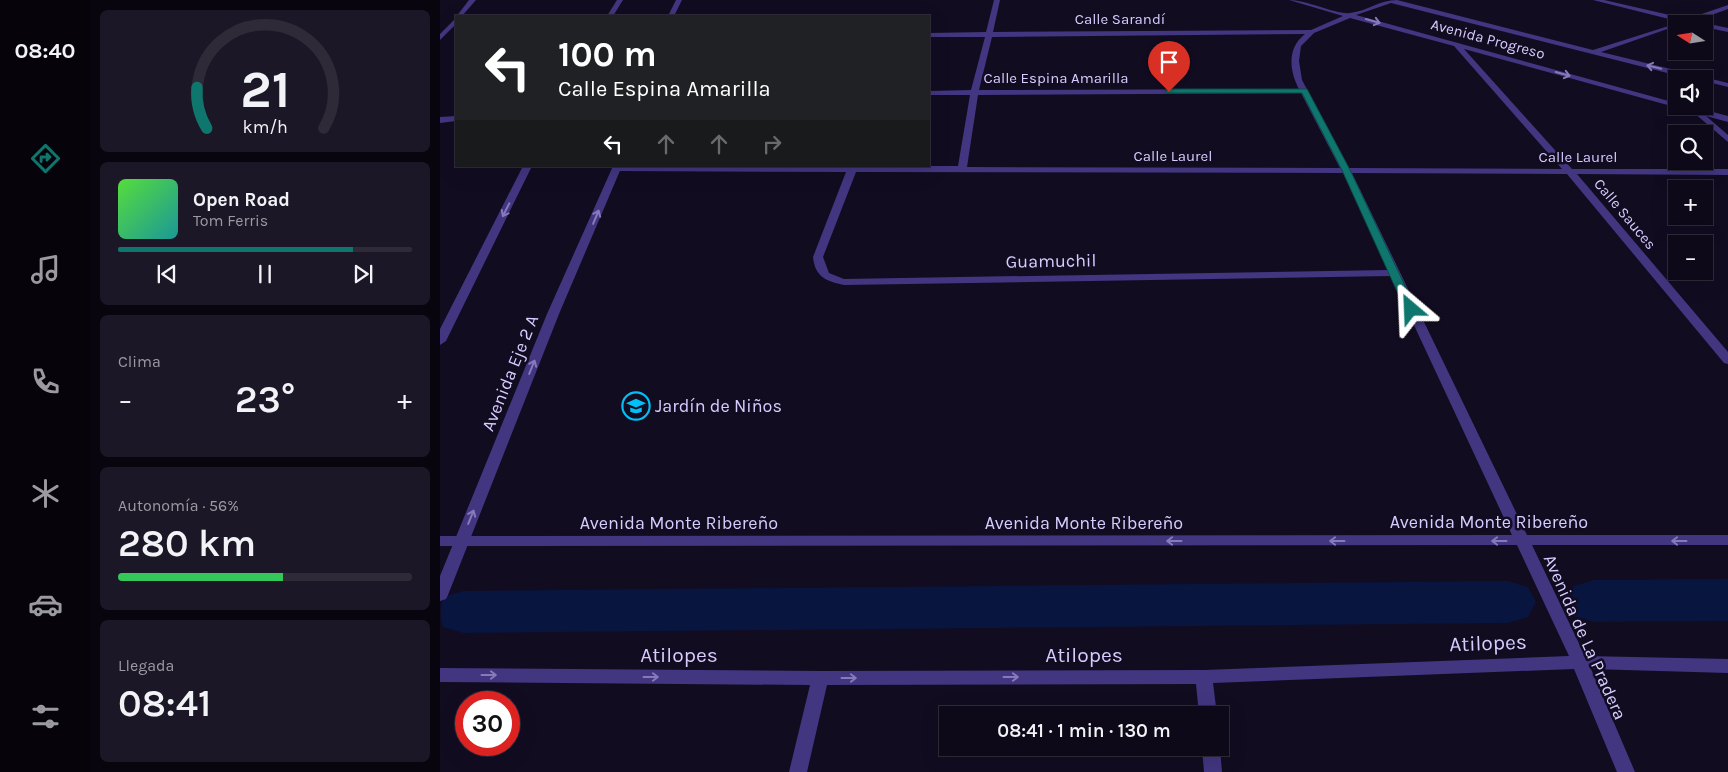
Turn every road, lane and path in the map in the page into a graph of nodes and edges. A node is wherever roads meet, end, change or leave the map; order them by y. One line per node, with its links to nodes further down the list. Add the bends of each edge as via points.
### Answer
1 (473, 0): 9 (street)
2 (620, 0): 10 (street)
3 (679, 0): 11 (street)
4 (996, 0): 20 (street)
5 (1292, 0): 12 (street, Avenida Progreso)
6 (1390, 0): 12 (street, Avenida de La Pradera); 24 (street, Avenida Progreso)
7 (1596, 0): 14 (street)
8 (1728, 7): 13 (street)
9 (460, 15)
10 (611, 15)
11 (672, 15)
12 (1351, 15): 19 (street, Avenida de La Pradera); 23 (street, Avenida Progreso, one-way to 23)
13 (1705, 15)
14 (1668, 17)
15 (455, 21): 22 (street)
16 (1668, 27): 24 (street)
17 (1713, 27): 18 (street)
18 (1728, 30)
19 (1312, 32): 20 (street, Calle Sarandí); 28 (street, Avenida de La Pradera, via 1302,40 1296,53 1296,70)
20 (988, 34): 21 (street, Calle Sarandí); 29 (street)
21 (930, 35)
22 (440, 38)
23 (1457, 46): 31 (street, Avenida Progreso, one-way to 31); 43 (street, Calle Sauces)
24 (1593, 52): 25 (street, Avenida Progreso, one-way to 24)
25 (1668, 71)
26 (1713, 82): 27 (street, Avenida Progreso)
27 (1728, 86)
28 (1304, 91): 29 (street, Calle Espina Amarilla); 42 (street, Avenida de La Pradera)
29 (975, 92): 30 (street, Calle Espina Amarilla); 41 (street)
30 (930, 93)
31 (1668, 103)
32 (1701, 115): 37 (street)
33 (1713, 115): 35 (street)
34 (455, 119): 36 (street)
35 (1728, 119)
36 (440, 120)
37 (1728, 139)
38 (528, 167): 46 (street, one-way to 46)
39 (617, 167): 40 (street, Calle Laurel); 51 (street, Avenida Eje 2 A, one-way to 39, via 553,314)
40 (852, 168): 41 (street, Calle Laurel); 45 (street, Guamuchil, via 818,257 820,271 828,278 844,282)
41 (962, 169): 42 (street, Calle Laurel)
42 (1346, 170): 43 (street, Calle Laurel); 45 (street, Avenida de La Pradera)
43 (1569, 171): 44 (street, Calle Laurel); 47 (street, Calle Sauces)
44 (1728, 172)
45 (1394, 273): 50 (street, Avenida de La Pradera)
46 (440, 342)
47 (1728, 360)
48 (1728, 540): 50 (street, Avenida Monte Ribereño, one-way to 50)
49 (440, 541): 51 (street, Avenida Monte Ribereño)
50 (1522, 541): 51 (street, Avenida Monte Ribereño, one-way to 51); 53 (street, Avenida de La Pradera)
51 (461, 542): 52 (street, Avenida Eje 2 A)
52 (440, 595)
53 (1580, 662): 54 (street, Atilopes); 56 (street, Atilopes); 62 (street, Avenida de La Pradera)
54 (1728, 666)
55 (440, 675): 57 (street, Atilopes, one-way to 57)
56 (1204, 676): 57 (street, Atilopes, one-way to 56); 58 (street)
57 (820, 678): 60 (street)
58 (1207, 706)
59 (1212, 756): 61 (street)
60 (798, 772)
61 (1213, 772)
62 (1626, 772)

